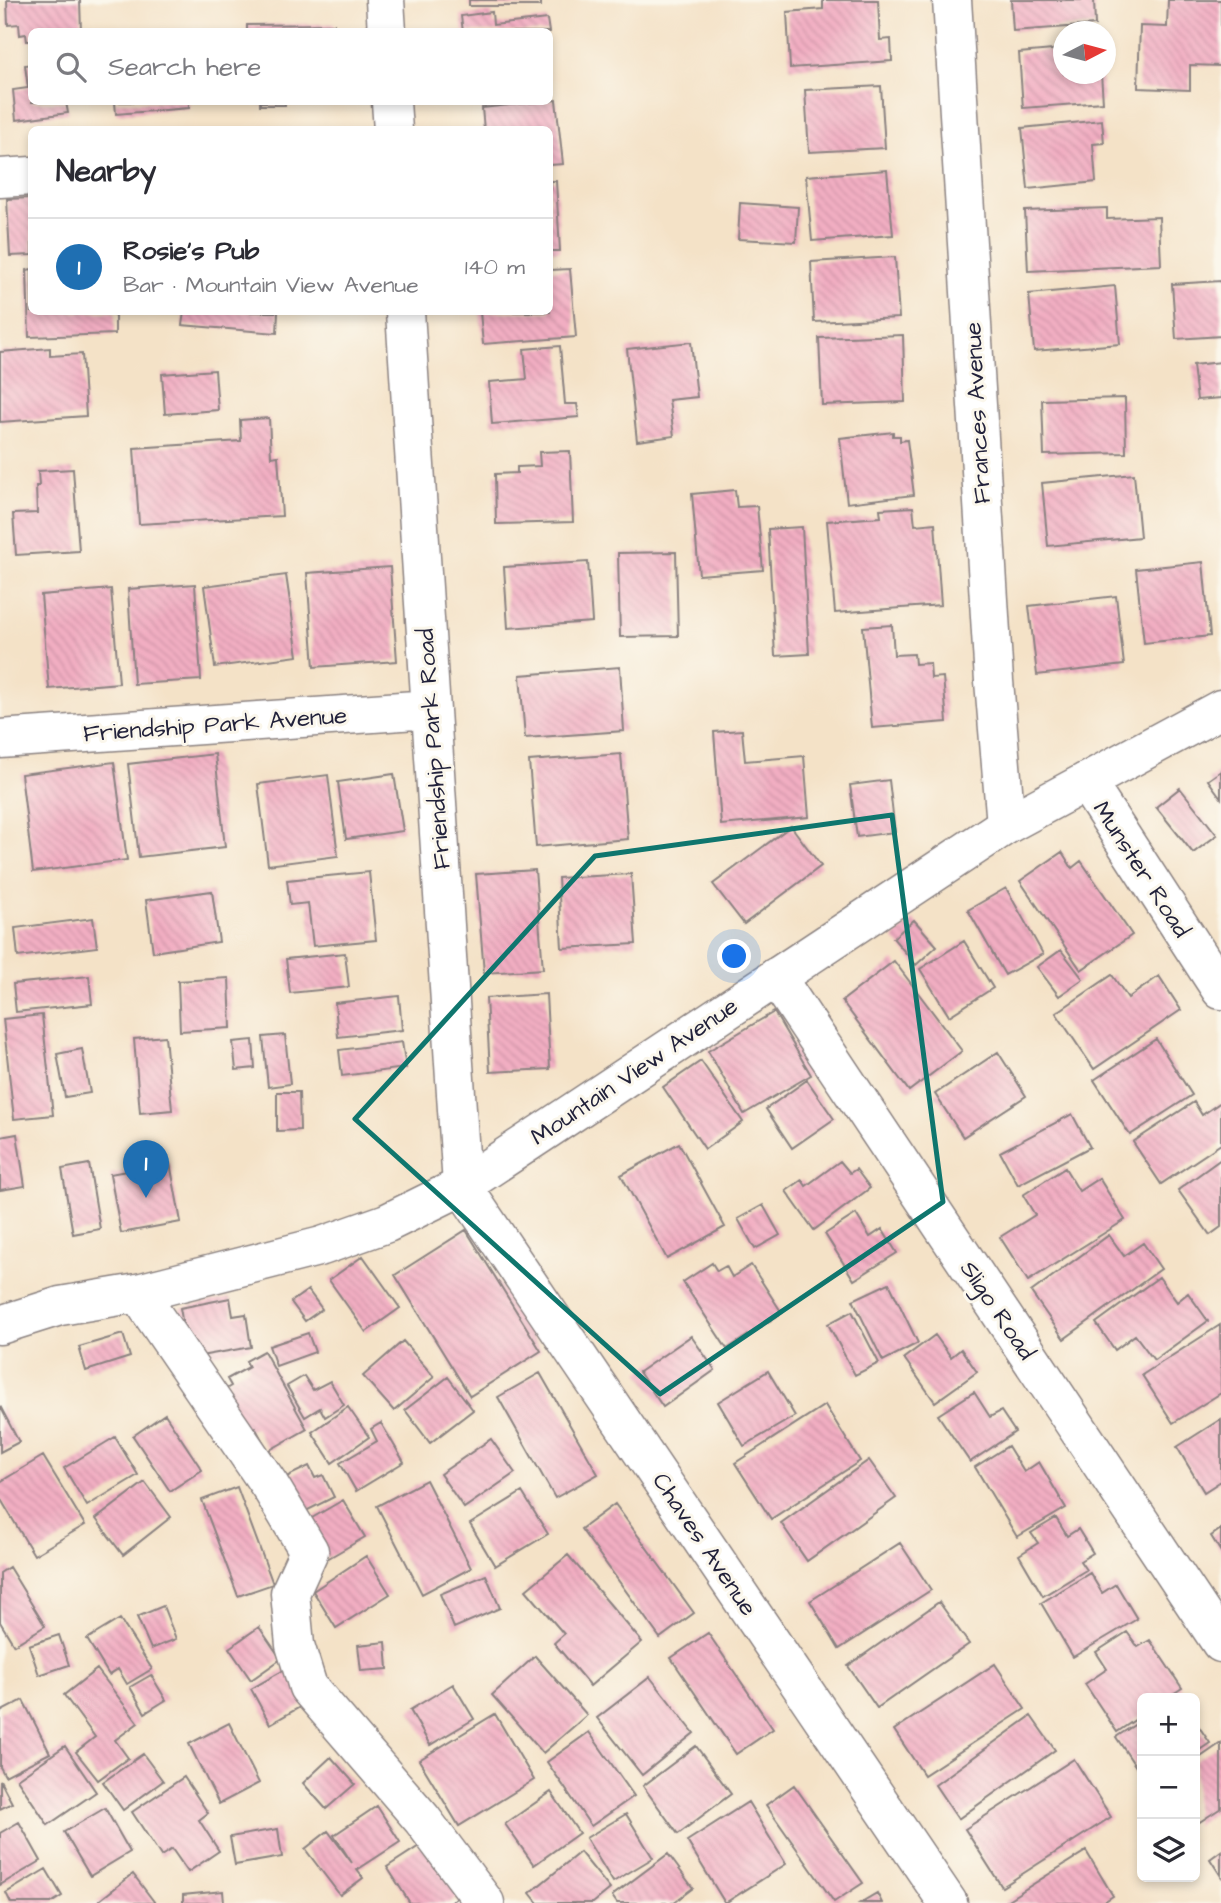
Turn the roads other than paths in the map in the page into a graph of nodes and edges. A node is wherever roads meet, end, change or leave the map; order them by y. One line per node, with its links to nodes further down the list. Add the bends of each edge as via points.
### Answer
1 (385, 0): 3 (street)
2 (952, 0): 13 (street, Frances Avenue)
3 (387, 28)
4 (391, 105): 5 (street)
5 (393, 126)
6 (28, 176): 7 (street)
7 (0, 178)
8 (405, 315): 9 (street, Friendship Park Road)
9 (430, 709): 11 (street, Friendship Park Avenue); 16 (street, Friendship Park Road)
10 (1221, 709): 12 (street, Mountain View Avenue)
11 (0, 739)
12 (1086, 782): 13 (street, Mountain View Avenue); 15 (street, Munster Road)
13 (1006, 825): 14 (street, Mountain View Avenue)
14 (776, 977): 16 (street, Mountain View Avenue); 19 (street, Sligo Road)
15 (1221, 990)
16 (462, 1186): 17 (street, Mountain View Avenue, via 387,1223 322,1247); 21 (street, Chaves Avenue)
17 (138, 1293): 18 (street, Mountain View Avenue, via 60,1306); 20 (street, via 309,1551 290,1593 295,1645 308,1687 422,1819)
18 (0, 1325)
19 (1221, 1643)
20 (485, 1903)
21 (948, 1903)

